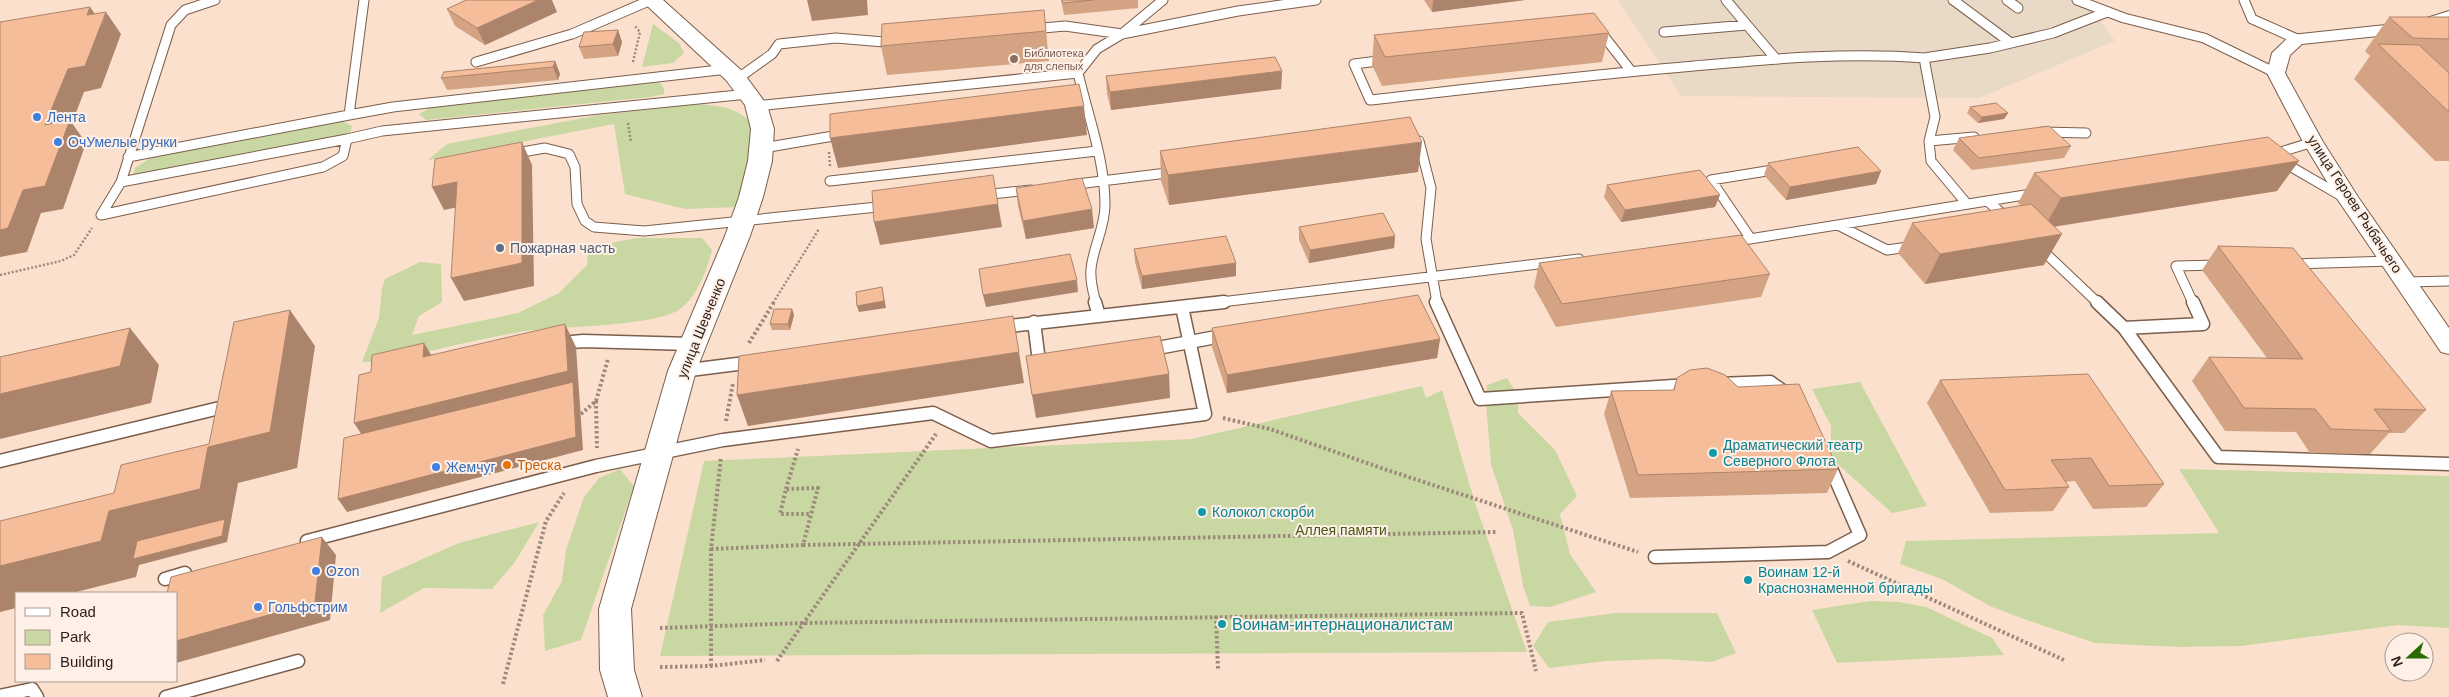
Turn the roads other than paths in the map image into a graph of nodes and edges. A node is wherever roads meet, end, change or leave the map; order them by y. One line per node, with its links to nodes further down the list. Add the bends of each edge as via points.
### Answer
1 (215, 0): 42 (lane, via 185,10 171,25)
2 (364, 0): 30 (lane)
3 (651, 0): 25 (lane, via 572,34); 29 (main road)
4 (1162, 0): 17 (lane)
5 (1316, 0): 17 (lane, via 1238,11)
6 (1726, 0): 14 (lane)
7 (1952, 0): 21 (lane)
8 (2007, 0): 11 (lane)
9 (2078, 0): 12 (lane)
10 (2244, 0): 19 (lane, via 2252,19)
11 (2018, 8)
12 (2107, 12): 21 (lane, via 2053,33); 28 (lane, via 2204,38)
13 (2449, 16): 19 (street, via 2416,27)
14 (1747, 25): 16 (lane); 23 (lane)
15 (1027, 30): 17 (lane, via 1066,26)
16 (1664, 32)
17 (1122, 34): 27 (lane, via 1097,49)
18 (1584, 38): 26 (lane, via 1603,35)
19 (2297, 39): 28 (street, via 2281,53)
20 (901, 43): 29 (lane, via 836,38 779,44)
21 (2011, 43): 22 (lane)
22 (1924, 58): 23 (lane, via 1874,54); 36 (lane, via 1935,117)
23 (1776, 59): 26 (lane)
24 (1392, 60): 26 (lane, via 1354,64 1370,100)
25 (476, 62)
26 (1631, 71)
27 (1078, 73): 29 (lane); 40 (lane, via 1080,104)
28 (2276, 73): 37 (street, улица Героев Рыбачьего)
29 (742, 87): 30 (lane, via 392,106); 35 (lane, via 382,131); 39 (main road, улица Шевченко, via 763,126)
30 (349, 115): 42 (lane)
31 (858, 132): 39 (lane)
32 (2027, 133): 33 (lane)
33 (2086, 134)
34 (1988, 136): 36 (lane)
35 (347, 139): 47 (lane); 47 (lane, via 343,156 323,167 102,215)
36 (1929, 141): 54 (lane, via 1931,161)
37 (2313, 142): 52 (street, улица Героев Рыбачьего); 52 (lane, via 2266,156)
38 (1399, 144): 65 (lane, via 1419,141 1431,188 1426,239)
39 (763, 148): 56 (main road, улица Шевченко)
40 (1097, 151): 45 (lane); 46 (lane)
41 (499, 156): 56 (lane, via 546,148 569,154 575,166 577,204 585,221 594,227 644,231)
42 (128, 158): 47 (lane)
43 (1789, 167): 58 (lane, via 1711,180)
44 (1181, 171): 46 (lane)
45 (830, 181)
46 (1102, 181): 48 (lane); 69 (lane, via 1106,204 1104,226 1091,268)
47 (121, 182)
48 (1063, 186)
49 (1044, 188): 51 (lane)
50 (2046, 191): 53 (lane)
51 (975, 196)
52 (2349, 200): 62 (street, улица Героев Рыбачьего)
53 (1987, 201): 54 (lane); 71 (lane)
54 (1967, 204): 57 (lane)
55 (897, 205): 56 (lane)
56 (745, 221): 76 (main road, улица Шевченко)
57 (1838, 225): 58 (lane); 60 (lane, via 1887,250)
58 (1751, 239): 59 (lane)
59 (1722, 243)
60 (1925, 244)
61 (1586, 258): 65 (lane)
62 (2392, 262): 63 (lane); 67 (street, улица Героев Рыбачьего)
63 (2284, 264)
64 (2225, 265): 71 (lane, via 2176,266 2203,324)
65 (1433, 276): 68 (lane); 83 (lane, via 1431,302 1480,399 1770,382)
66 (2449, 281): 67 (lane)
67 (2406, 282): 77 (street, улица Героев Рыбачьего)
68 (1182, 307): 69 (lane); 74 (lane)
69 (1099, 316): 70 (lane)
70 (1034, 322): 72 (lane); 81 (lane, via 1041,372)
71 (2124, 328): 87 (lane, via 2218,457)
72 (986, 329)
73 (1236, 334): 74 (lane)
74 (1189, 341): 78 (lane); 85 (lane, via 1205,414 991,441 934,413 723,440)
75 (549, 344): 76 (lane, via 584,341)
76 (691, 344): 80 (main road, улица Шевченко)
77 (2449, 346)
78 (1133, 353)
79 (765, 360): 80 (lane)
80 (682, 370): 85 (main road, улица Шевченко)
81 (1050, 370)
82 (235, 397): 86 (lane, via 233,404)
83 (1796, 402)
84 (1822, 449): 89 (lane, via 1860,535 1828,552)
85 (659, 453): 88 (lane, via 596,466); 96 (main road, улица Шевченко, via 615,610 617,670)
86 (0, 461)
87 (2449, 464)
88 (297, 544)
89 (1655, 557)
90 (193, 571): 91 (lane)
91 (165, 578)
92 (298, 660): 95 (lane)
93 (0, 696): 94 (lane, via 32,689)
94 (37, 697)
95 (166, 697)
96 (625, 697)

